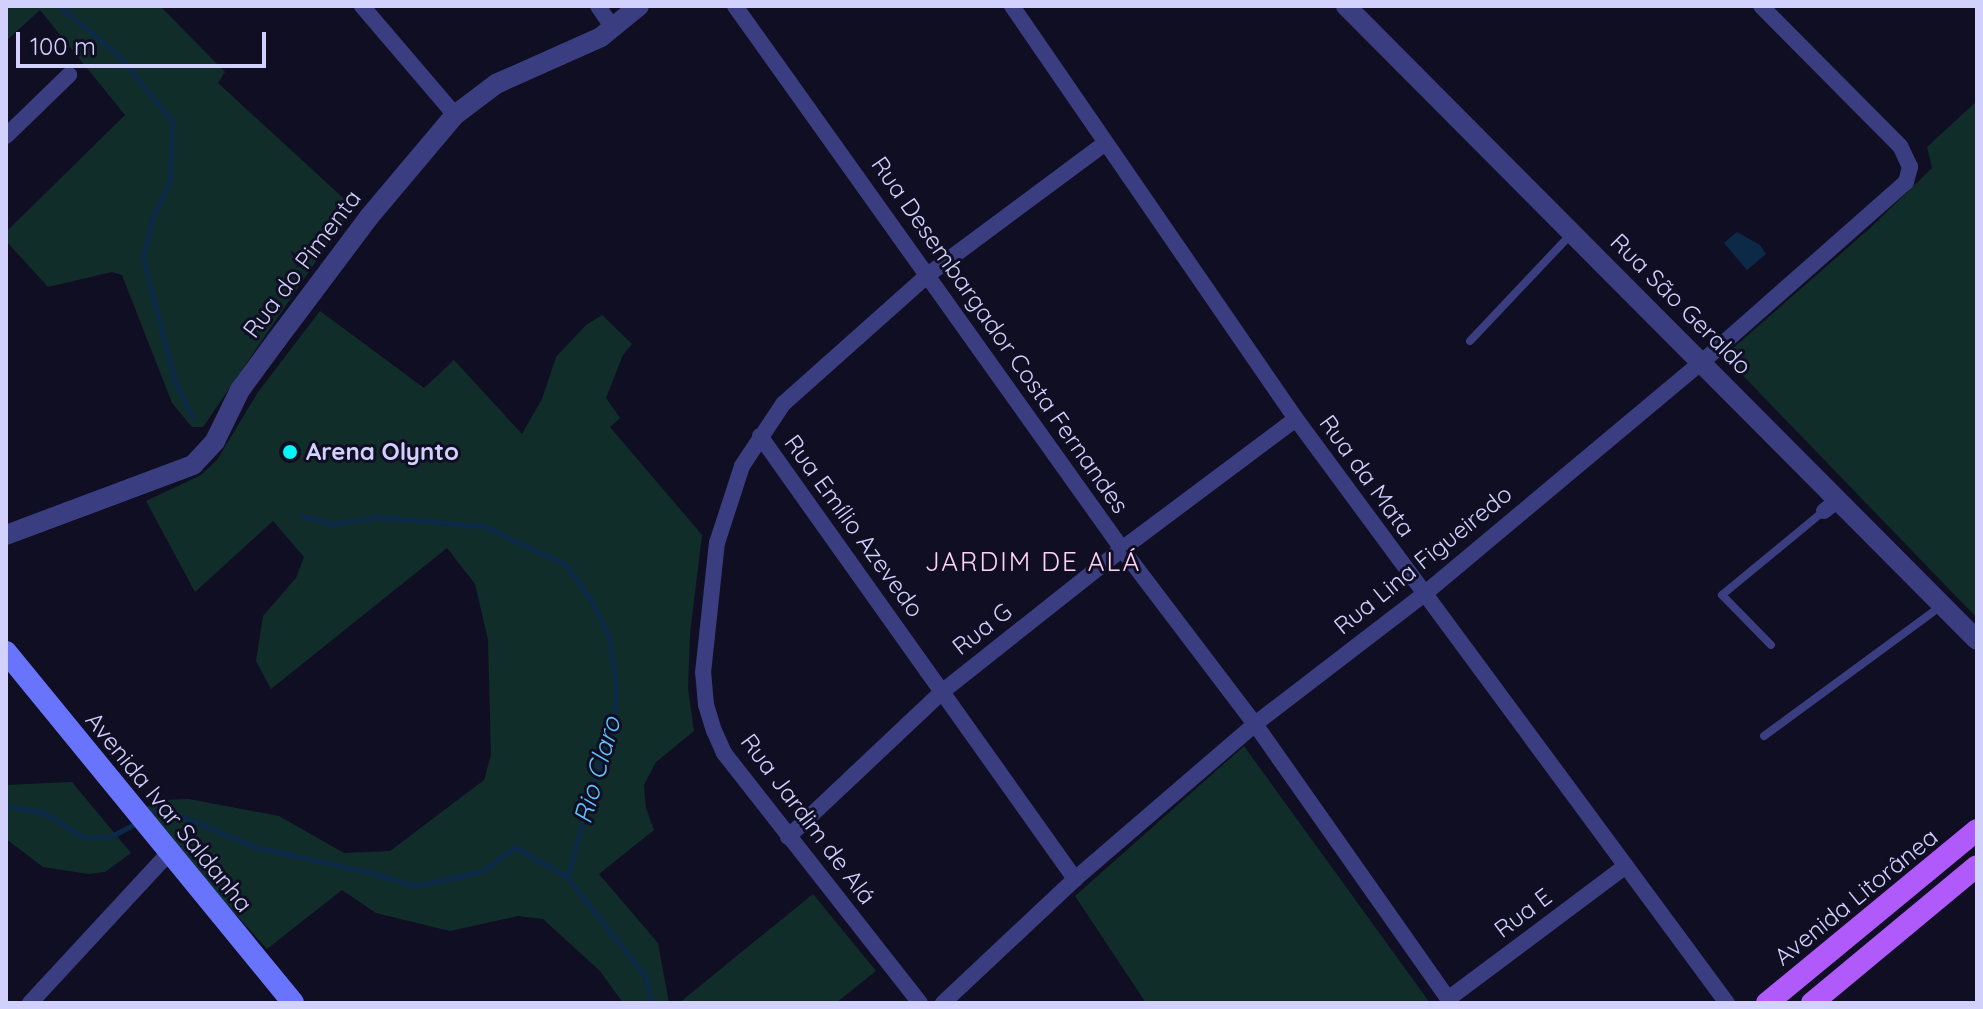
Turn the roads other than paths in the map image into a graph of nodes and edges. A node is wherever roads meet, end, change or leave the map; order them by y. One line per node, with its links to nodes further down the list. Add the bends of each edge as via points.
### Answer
1 (362, 6): 10 (street)
2 (598, 6): 8 (street)
3 (639, 6): 8 (street, Rua do Pimenta)
4 (735, 6): 14 (street, Rua Desembargador Costa Fernandes)
5 (1012, 6): 12 (street, Rua da Mata)
6 (1346, 6): 13 (street, Rua São Geraldo)
7 (1761, 6): 16 (street, Rua Lina Figueiredo, via 1900,146 1910,167 1906,182)
8 (613, 28): 10 (street, Rua do Pimenta, via 496,84)
9 (69, 75): 11 (street)
10 (455, 115): 20 (street, Rua do Pimenta, via 369,217 276,341 240,390 206,453 176,473)
11 (6, 136)
12 (1104, 144): 14 (street, Rua Jardim de Alá); 17 (street, Rua da Mata)
13 (1573, 233): 15 (lane); 16 (street, Rua São Geraldo)
14 (929, 274): 18 (street, Rua Jardim de Alá, via 809,378); 21 (street, Rua Desembargador Costa Fernandes)
15 (1470, 341)
16 (1702, 362): 19 (street, Rua São Geraldo); 22 (street, Rua Lina Figueiredo)
17 (1296, 419): 21 (street, Rua G); 22 (street, Rua da Mata)
18 (760, 436): 28 (street, Rua Emílio Azevedo); 33 (street, Rua Jardim de Alá, via 742,466 717,543 703,673 706,705 724,753)
19 (1831, 505): 23 (street, Rua São Geraldo); 25 (lane, via 1722,595)
20 (6, 535)
21 (1122, 549): 28 (street, Rua G); 29 (street, Rua Desembargador Costa Fernandes)
22 (1423, 595): 29 (street, Rua Lina Figueiredo); 35 (street, Rua da Mata)
23 (1938, 609): 24 (street, Rua São Geraldo); 30 (lane)
24 (1977, 640)
25 (1771, 645)
26 (6, 652): 31 (main road, Avenida Ivar Saldanha)
27 (6, 672): 31 (main road, Avenida Ivar Saldanha)
28 (943, 691): 33 (street, Rua G); 37 (street, Rua Emílio Azevedo)
29 (1255, 724): 37 (street, Rua Lina Figueiredo); 38 (street, Rua Desembargador Costa Fernandes)
30 (1764, 736)
31 (120, 804): 34 (main road, Avenida Ivar Saldanha)
32 (1977, 830): 45 (main road, Avenida Litorânea)
33 (788, 837): 42 (street, Rua Jardim de Alá)
34 (164, 859): 39 (street); 40 (main road, Avenida Ivar Saldanha); 41 (main road, Avenida Ivar Saldanha)
35 (1626, 866): 38 (street, Rua E); 44 (street, Rua da Mata)
36 (1977, 866): 46 (main road)
37 (1075, 879): 43 (street, Rua Lina Figueiredo)
38 (1450, 1001)
39 (30, 1003)
40 (275, 1003)
41 (293, 1003)
42 (920, 1003)
43 (943, 1003)
44 (1727, 1003)
45 (1767, 1003)
46 (1812, 1003)

